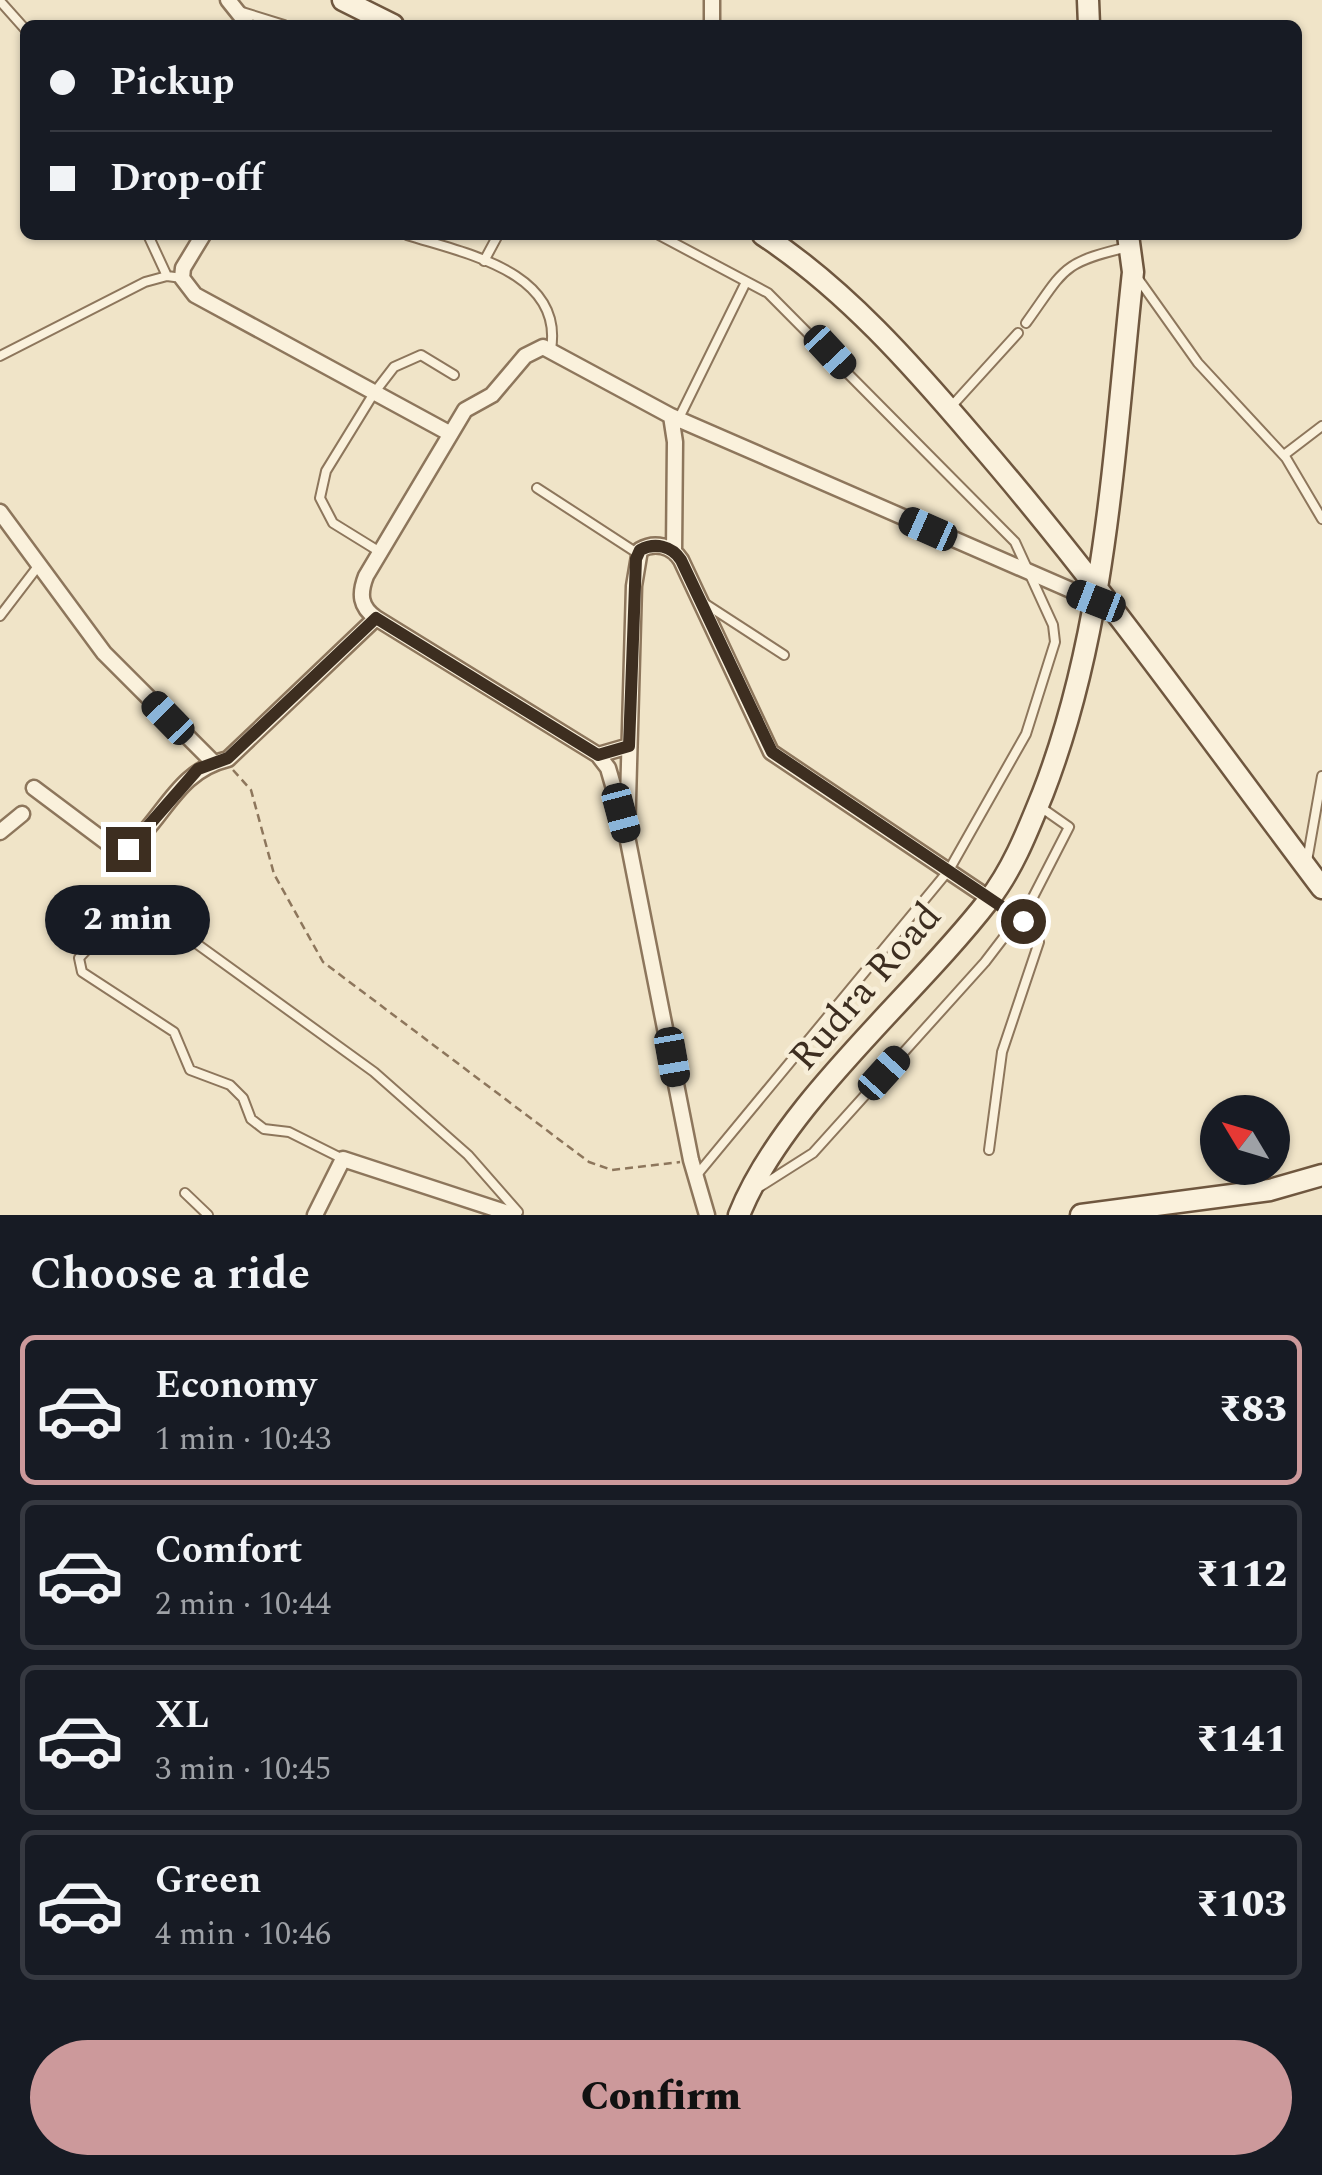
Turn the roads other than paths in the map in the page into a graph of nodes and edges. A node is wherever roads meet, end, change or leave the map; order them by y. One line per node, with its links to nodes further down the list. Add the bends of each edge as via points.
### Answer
1 (344, 0): 7 (street)
2 (1070, 0): 5 (street)
3 (0, 2): 8 (lane)
4 (233, 5): 6 (lane)
5 (1088, 14)
6 (271, 20)
7 (383, 20)
8 (20, 24)
9 (151, 240): 18 (lane)
10 (199, 240): 18 (street)
11 (422, 240): 16 (lane)
12 (495, 240): 16 (lane)
13 (667, 240): 19 (lane)
14 (769, 240): 26 (street, via 828,286)
15 (1128, 241): 17 (street, Rudra Road); 20 (lane, via 1060,273)
16 (484, 260): 22 (lane, via 541,297 554,323)
17 (1133, 272): 30 (lane, via 1198,364); 39 (street, Rudra Road)
18 (175, 277): 23 (lane, via 145,282); 25 (street)
19 (746, 282): 27 (lane); 38 (lane, via 768,293 830,352 1015,542)
20 (1026, 324)
21 (1018, 334): 26 (lane)
22 (552, 348): 27 (street); 29 (street, via 525,356 492,395 465,410)
23 (0, 356)
24 (454, 375): 25 (lane, via 421,354 394,366)
25 (374, 392): 29 (street); 34 (lane, via 326,471 320,498 333,523)
26 (950, 409): 39 (street)
27 (674, 418): 35 (street); 38 (street)
28 (1322, 426): 30 (lane)
29 (450, 433): 34 (street)
30 (1284, 455): 33 (lane)
31 (537, 488): 36 (lane)
32 (0, 512): 37 (street)
33 (1322, 518)
34 (380, 552): 42 (street, via 361,590 367,612)
35 (674, 552): 36 (street, via 653,546); 40 (street)
36 (637, 553): 44 (street)
37 (39, 565): 41 (lane); 46 (street, via 104,653)
38 (1028, 575): 39 (street); 54 (lane, via 1053,626 1050,666 1026,734)
39 (1097, 594): 49 (street, Rudra Road, via 1068,721); 53 (street)
40 (700, 601): 43 (lane); 54 (street, via 772,752)
41 (0, 616)
42 (376, 618): 45 (street); 46 (street)
43 (784, 655)
44 (629, 746): 45 (street); 52 (street)
45 (598, 755): 52 (street, via 614,784)
46 (218, 761): 48 (street, via 194,772 122,850)
47 (1322, 776): 53 (lane)
48 (34, 788)
49 (1038, 806): 56 (street, Rudra Road); 57 (lane, via 1066,822 1068,835)
50 (22, 814): 51 (street)
51 (0, 832)
52 (627, 836): 60 (street)
53 (1306, 867): 55 (street)
54 (949, 870): 56 (street); 60 (lane)
55 (1322, 888)
56 (990, 899): 57 (lane); 62 (street, Rudra Road, via 817,1096)
57 (1018, 918): 58 (lane, via 1035,934 1038,950 1002,1052); 62 (lane, via 813,1153)
58 (989, 1150)
59 (343, 1159): 65 (street); 66 (street); 66 (lane, via 251,1120 230,1084 186,1066 174,1032 82,972 79,958 86,947 168,922 374,1072 468,1156)
60 (696, 1176): 67 (street)
61 (1322, 1176): 69 (street, via 1270,1190)
62 (752, 1190): 68 (street, Rudra Road)
63 (185, 1193): 64 (lane)
64 (208, 1215)
65 (315, 1215)
66 (518, 1215)
67 (707, 1215)
68 (739, 1215)
69 (1081, 1215)

